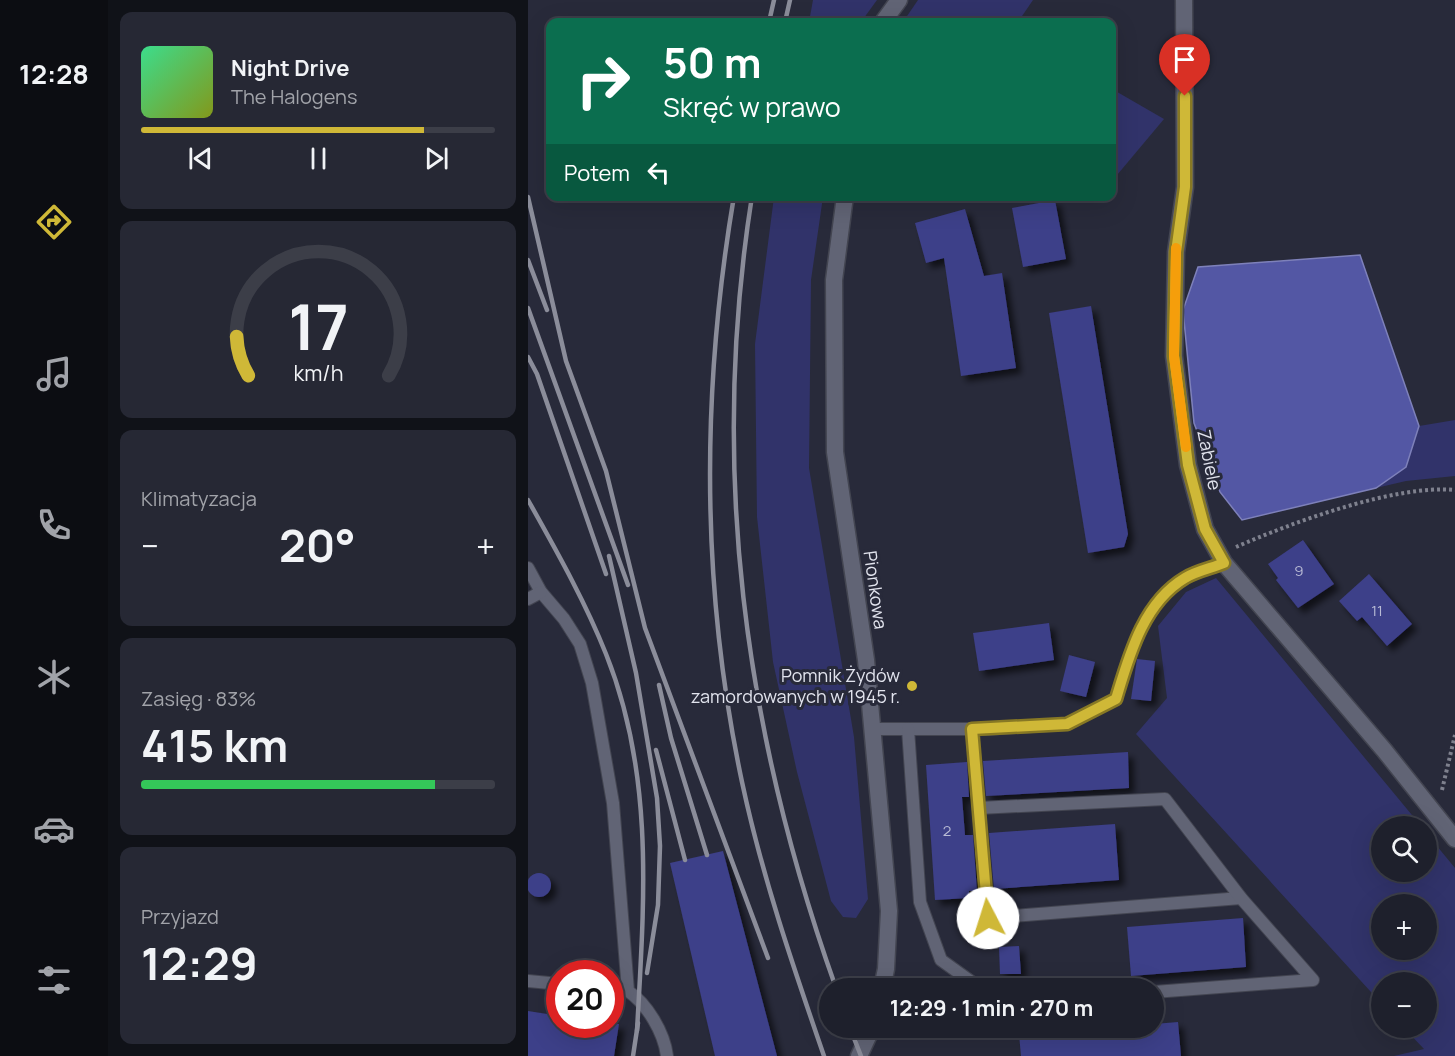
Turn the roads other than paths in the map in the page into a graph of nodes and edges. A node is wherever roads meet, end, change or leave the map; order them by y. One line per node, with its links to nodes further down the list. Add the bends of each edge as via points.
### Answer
1 (899, 0): 3 (street)
2 (1184, 0): 5 (street, Zabiele, via 1185,187 1176,252 1174,356 1188,465 1205,529)
3 (886, 18)
4 (844, 201): 9 (street, Pionkowa, via 834,280 835,452)
5 (1224, 563): 11 (lane, via 1185,578 1155,606 1132,647 1116,699 1067,724); 13 (street, Zabiele)
6 (528, 568): 7 (lane)
7 (541, 592): 8 (lane); 20 (lane, via 580,644 592,683 614,803)
8 (528, 599)
9 (873, 729): 10 (lane); 15 (street, Pionkowa, via 889,911)
10 (908, 729): 11 (lane); 16 (lane, via 920,902 941,960)
11 (972, 729): 12 (lane)
12 (979, 808): 14 (lane, via 1165,799); 14 (lane, via 988,918)
13 (1455, 838)
14 (1241, 898): 21 (lane, via 1313,980)
15 (884, 978)
16 (966, 978)
17 (528, 981): 18 (lane)
18 (546, 983)
19 (624, 990): 20 (lane)
20 (628, 990): 23 (lane, via 639,998 655,1023)
21 (1164, 991)
22 (867, 1038): 24 (street)
23 (667, 1056)
24 (859, 1056)

